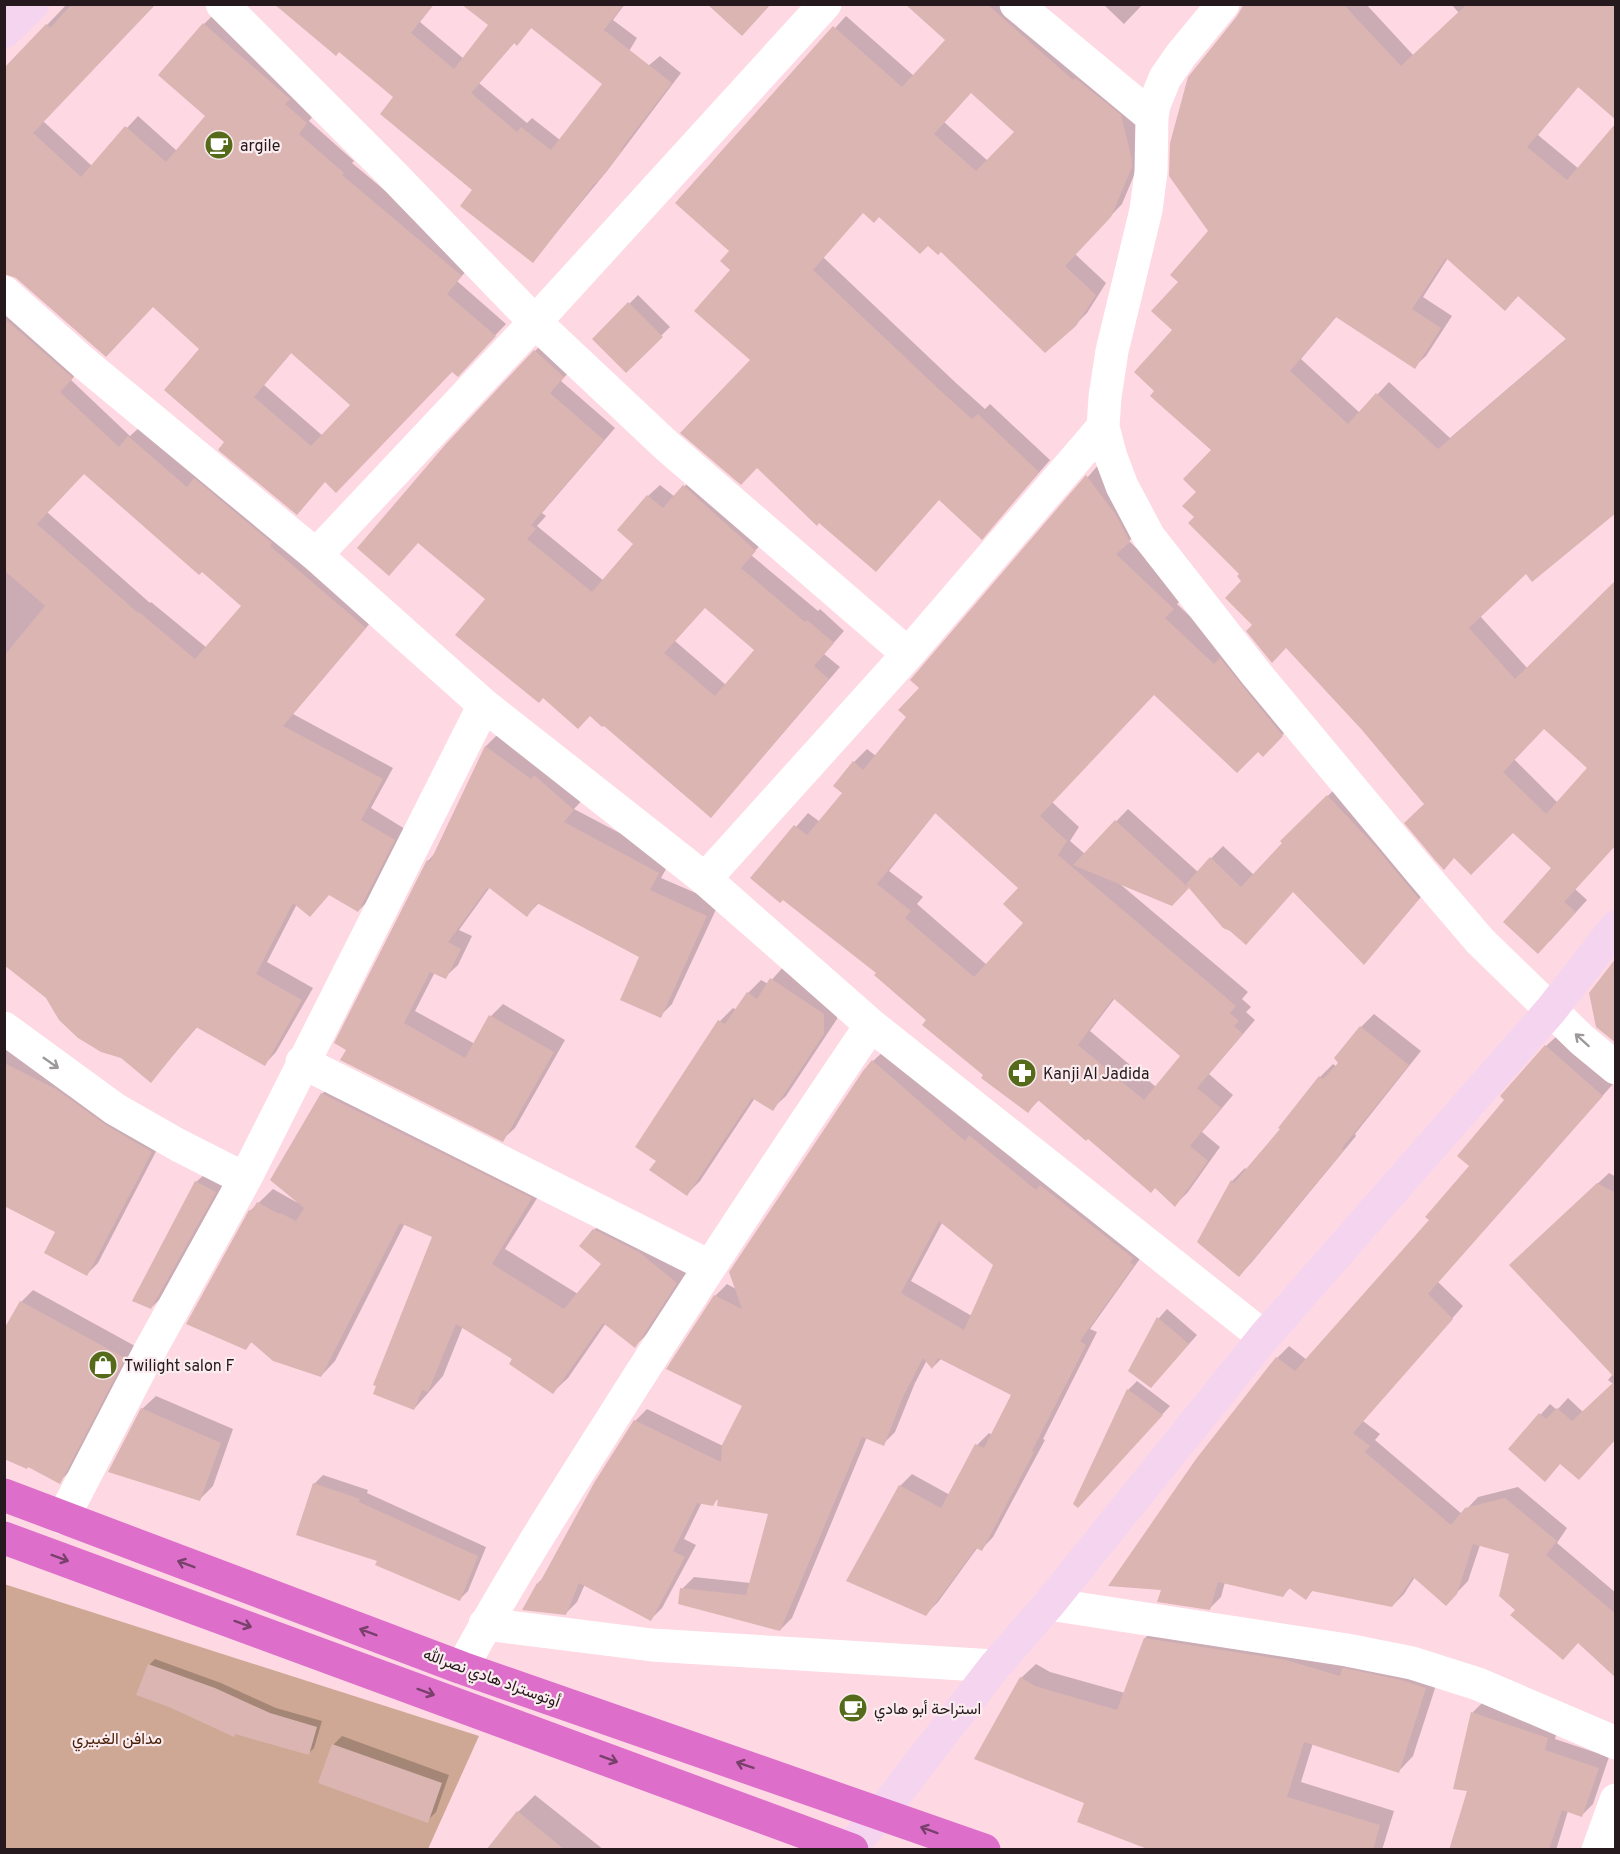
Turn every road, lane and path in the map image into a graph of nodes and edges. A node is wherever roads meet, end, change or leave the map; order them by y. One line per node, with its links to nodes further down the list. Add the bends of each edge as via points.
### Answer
1 (33, 4): 6 (street)
2 (222, 4): 9 (street)
3 (825, 4): 9 (street)
4 (1016, 4): 7 (street)
5 (1223, 4): 7 (street, via 1165,78)
6 (4, 32)
7 (1152, 117): 10 (street, via 1146,210 1112,351)
8 (4, 292): 11 (street, via 120,394)
9 (535, 322): 11 (street); 12 (street, via 667,446)
10 (1103, 427): 12 (street); 16 (street, via 1122,486 1149,537 1257,675 1421,872 1480,941)
11 (316, 555): 13 (street)
12 (908, 654): 14 (street)
13 (484, 705): 14 (street); 19 (street)
14 (705, 879): 17 (street)
15 (1616, 927): 16 (street)
16 (1551, 1010): 20 (street, one-way to 16); 23 (street)
17 (871, 1025): 22 (street); 23 (street)
18 (4, 1028): 21 (street, one-way to 21, via 115,1109)
19 (302, 1062): 21 (street); 22 (street)
20 (1616, 1068)
21 (245, 1179): 25 (street)
22 (709, 1266): 28 (street)
23 (1264, 1337): 27 (street)
24 (4, 1495): 25 (highway, أوتوستراد هادي نصرالله)
25 (63, 1518): 30 (highway, أوتوستراد هادي نصرالله, one-way to 25)
26 (4, 1538): 34 (highway, one-way to 34)
27 (1049, 1604): 29 (street); 31 (street, via 1412,1663 1478,1684)
28 (485, 1624): 29 (street, via 652,1645); 30 (street)
29 (995, 1666): 33 (street)
30 (462, 1668): 33 (highway, أوتوستراد هادي نصرالله, one-way to 30)
31 (1616, 1743)
32 (1616, 1800): 36 (street)
33 (881, 1812): 34 (street); 35 (highway, أوتوستراد هادي نصرالله, one-way to 33)
34 (850, 1849)
35 (984, 1850)
36 (1598, 1850)

